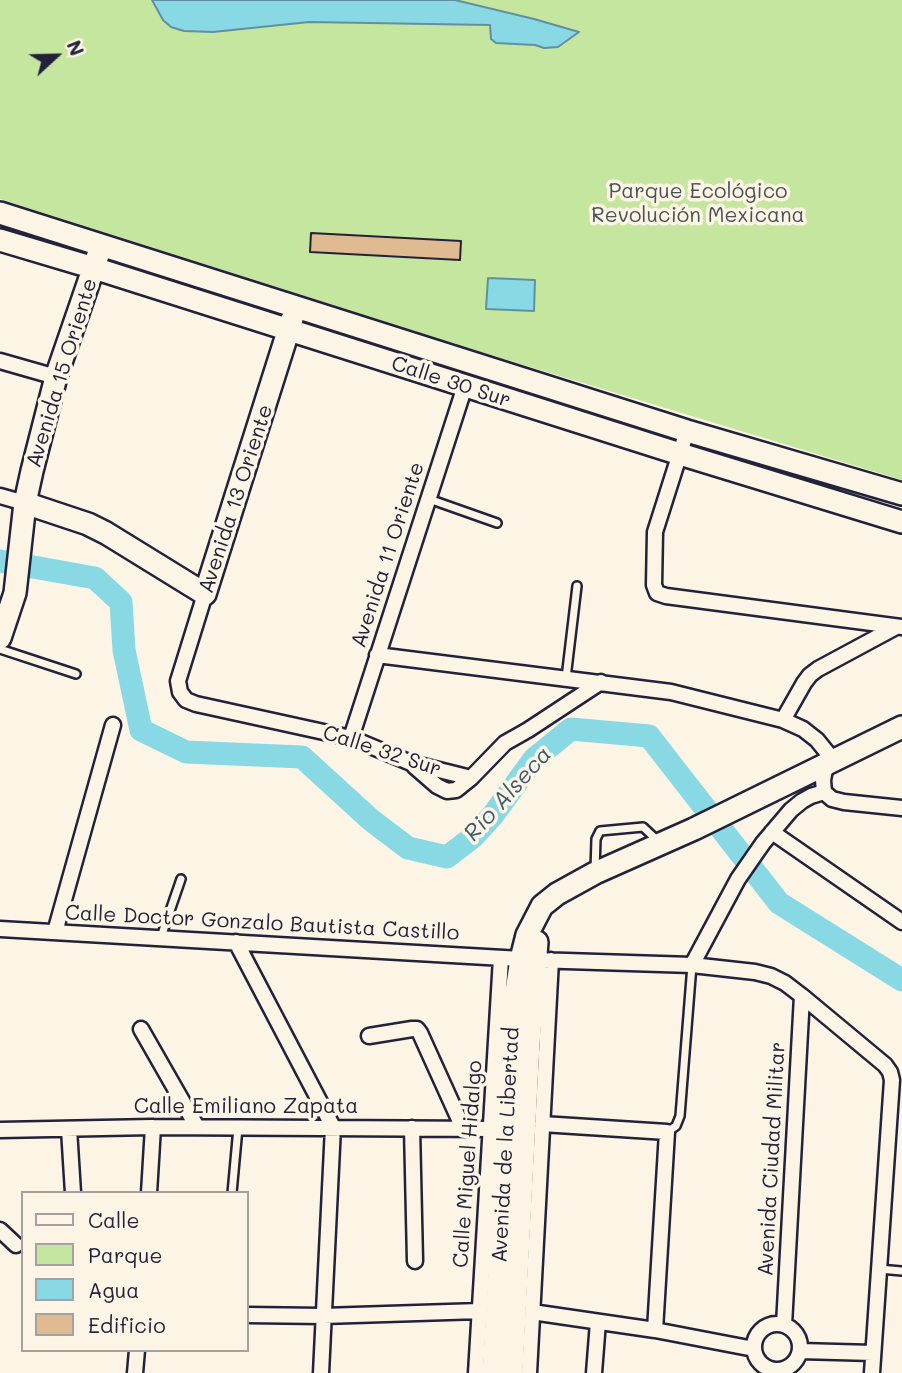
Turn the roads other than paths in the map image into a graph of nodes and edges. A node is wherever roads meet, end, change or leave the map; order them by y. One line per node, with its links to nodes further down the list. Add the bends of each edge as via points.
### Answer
1 (0, 213): 3 (main road, Calle 30 Sur)
2 (0, 240): 4 (main road, Calle 30 Sur)
3 (101, 244): 4 (main road, Avenida 15 Oriente); 5 (main road, Calle 30 Sur)
4 (94, 268): 6 (main road, Calle 30 Sur); 8 (main road, Avenida 15 Oriente)
5 (296, 306): 6 (main road, Avenida 13 Oriente); 10 (main road, Calle 30 Sur)
6 (289, 330): 9 (main road, Calle 30 Sur); 19 (main road, Avenida 13 Oriente)
7 (0, 361): 8 (street)
8 (56, 377): 15 (main road, Avenida 15 Oriente)
9 (465, 386): 11 (main road, Calle 30 Sur); 14 (street, Avenida 11 Oriente)
10 (687, 431): 11 (street); 12 (main road, Calle 30 Sur)
11 (680, 454): 16 (main road, Calle 30 Sur); 20 (street, via 655,532 657,593)
12 (902, 494)
13 (0, 496): 15 (street)
14 (428, 498): 17 (lane); 23 (street, Avenida 11 Oriente)
15 (25, 503): 19 (main road, via 106,533); 21 (main road, Avenida 15 Oriente, via 15,593)
16 (902, 522)
17 (497, 523)
18 (577, 586): 25 (lane)
19 (205, 594): 27 (street, Avenida 13 Oriente, via 178,681)
20 (899, 627): 28 (street, via 810,675)
21 (0, 638)
22 (0, 649): 24 (lane)
23 (377, 655): 25 (street); 31 (street, Avenida 11 Oriente)
24 (76, 674)
25 (566, 678): 26 (street)
26 (601, 682): 28 (street, via 671,692); 31 (street, Calle 32 Sur, via 505,743 471,778 411,763)
27 (180, 692): 31 (street, Calle 32 Sur, via 196,704)
28 (783, 720): 32 (street, via 817,740)
29 (113, 725): 43 (street)
30 (902, 727): 32 (main road, Avenida de la Libertad)
31 (351, 738)
32 (830, 763): 33 (main road, Avenida de la Libertad); 34 (street)
33 (782, 786): 36 (street, via 791,797); 38 (main road, Avenida de la Libertad)
34 (824, 792): 35 (street, via 844,802); 36 (street)
35 (902, 808)
36 (791, 810): 37 (street)
37 (768, 838): 41 (street); 47 (street, via 738,879)
38 (661, 844): 39 (main road, Avenida de la Libertad); 39 (lane, via 643,827 600,831)
39 (595, 873): 46 (main road, Avenida de la Libertad, via 542,906 535,920 538,939)
40 (181, 879): 44 (lane)
41 (902, 922)
42 (0, 929): 43 (street, Calle Doctor Gonzalo Bautista Castillo)
43 (55, 932): 44 (street, Calle Doctor Gonzalo Bautista Castillo)
44 (161, 938): 45 (street, Calle Doctor Gonzalo Bautista Castillo)
45 (236, 943): 46 (street, Calle Doctor Gonzalo Bautista Castillo); 54 (street)
46 (527, 959): 47 (street, Calle Doctor Gonzalo Bautista Castillo); 51 (main road, Avenida de la Libertad); 53 (street); 61 (street, Calle Miguel Hidalgo)
47 (692, 965): 48 (street, Calle Doctor Gonzalo Bautista Castillo, via 771,976); 63 (lane, via 680,1116)
48 (802, 996): 52 (street, Calle Doctor Gonzalo Bautista Castillo, via 885,1065); 77 (street, Avenida Ciudad Militar)
49 (141, 1029): 56 (street)
50 (369, 1037): 59 (street, via 417,1029)
51 (520, 1043): 87 (main road, Avenida de la Libertad); 88 (main road, Avenida de la Libertad)
52 (896, 1113): 70 (street)
53 (542, 1124): 63 (street); 73 (street)
54 (333, 1127): 57 (street, Calle Emiliano Zapata); 58 (street, Calle Emiliano Zapata); 75 (street)
55 (153, 1128): 56 (street, Calle Emiliano Zapata); 60 (street, Calle Emiliano Zapata); 65 (street)
56 (197, 1128): 57 (street, Calle Emiliano Zapata)
57 (238, 1128): 66 (lane)
58 (412, 1128): 59 (street, Calle Emiliano Zapata); 69 (street)
59 (463, 1128): 61 (street, Calle Emiliano Zapata)
60 (69, 1129): 62 (street, Calle Emiliano Zapata); 64 (street)
61 (492, 1129): 72 (street, Calle Miguel Hidalgo)
62 (0, 1130)
63 (667, 1132): 78 (street)
64 (73, 1191)
65 (149, 1191)
66 (232, 1191)
67 (0, 1230): 68 (street)
68 (16, 1245)
69 (415, 1261)
70 (878, 1269): 71 (lane); 82 (street)
71 (902, 1271)
72 (480, 1311): 75 (street); 86 (street, Calle Miguel Hidalgo)
73 (532, 1312): 76 (street); 89 (street)
74 (248, 1315): 75 (street)
75 (323, 1316): 85 (street)
76 (597, 1322): 78 (street); 90 (street)
77 (784, 1325): 79 (street, via 763,1329); 80 (street, via 799,1340)
78 (655, 1331): 79 (street)
79 (754, 1349): 83 (street, via 757,1359)
80 (800, 1351): 82 (street); 83 (street, via 787,1368)
81 (137, 1352): 84 (street)
82 (873, 1353): 91 (street)
83 (776, 1372)
84 (135, 1373)
85 (321, 1373)
86 (476, 1373)
87 (494, 1373)
88 (512, 1373)
89 (529, 1373)
90 (594, 1373)
91 (872, 1373)

